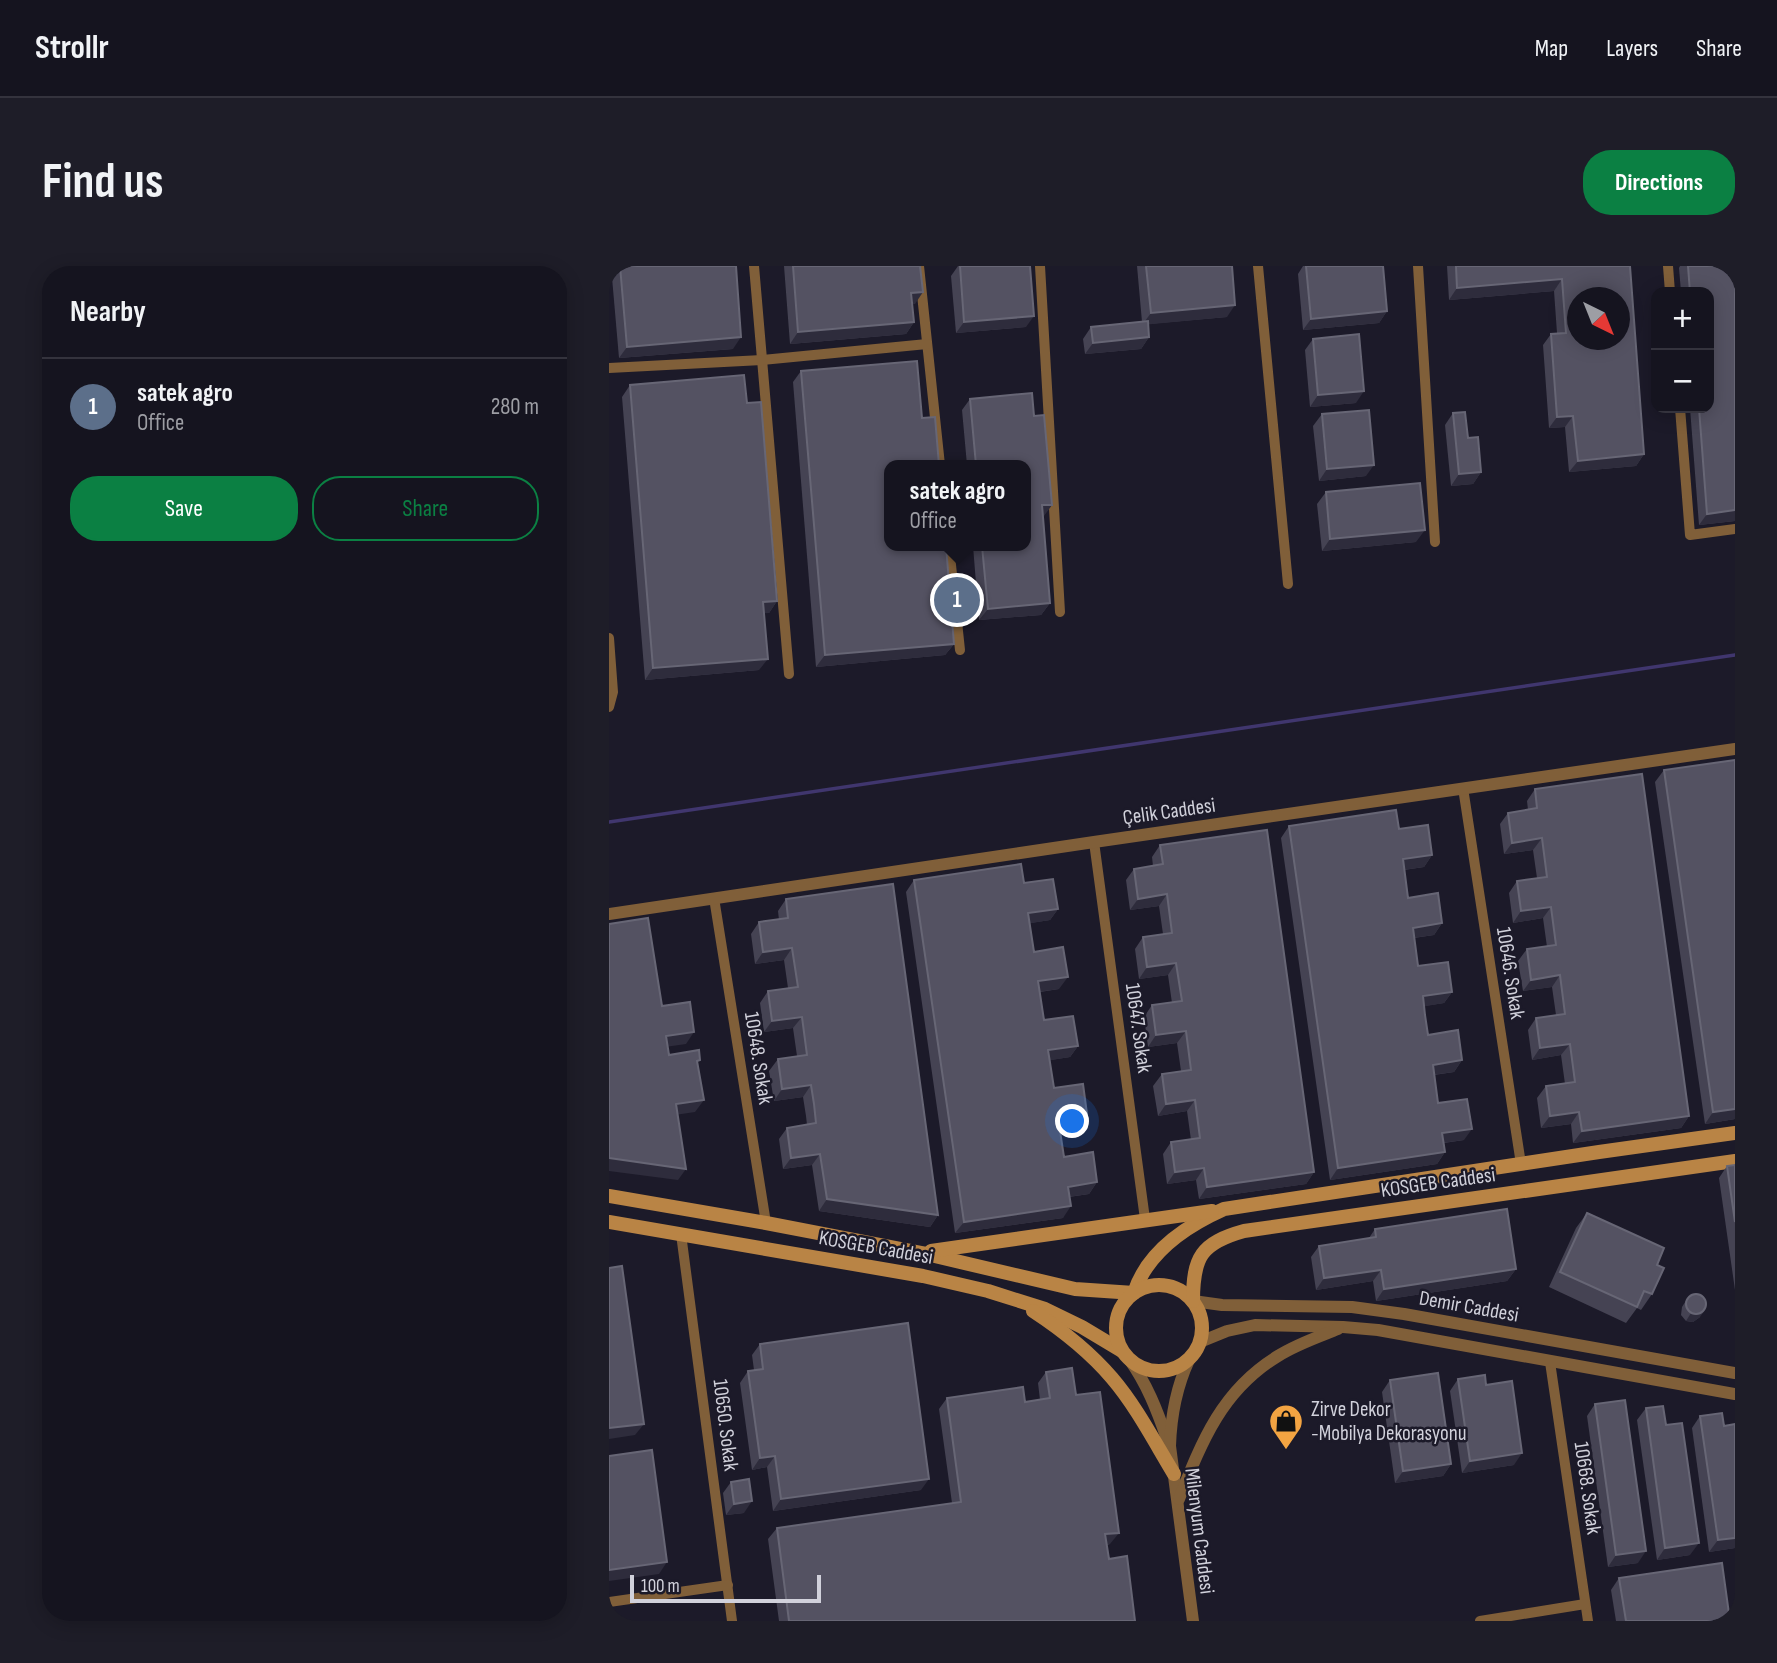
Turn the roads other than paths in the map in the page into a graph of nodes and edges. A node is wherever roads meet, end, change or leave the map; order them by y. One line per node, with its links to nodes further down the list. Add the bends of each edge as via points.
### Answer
1 (754, 266): 9 (street)
2 (919, 266): 8 (street)
3 (1040, 266): 17 (street)
4 (1258, 266): 16 (street)
5 (1418, 266): 14 (street)
6 (1668, 266): 7 (street)
7 (1670, 287)
8 (927, 344): 9 (street); 12 (street)
9 (762, 360): 10 (street); 20 (street)
10 (609, 368)
11 (1680, 413): 13 (street, via 1690,535)
12 (939, 460)
13 (1735, 529)
14 (1435, 542)
15 (950, 551): 19 (street)
16 (1288, 584)
17 (1060, 612)
18 (609, 638): 21 (street, via 613,692)
19 (960, 650)
20 (789, 674)
21 (609, 707)
22 (1735, 749): 23 (street, Çelik Caddesi)
23 (1463, 788): 24 (street, Çelik Caddesi); 29 (street, 10646. Sokak)
24 (1094, 842): 25 (street, Çelik Caddesi); 32 (street, 10647. Sokak)
25 (714, 898): 26 (street, Çelik Caddesi); 34 (street, 10648. Sokak)
26 (609, 914)
27 (1735, 1133): 29 (main road, KOSGEB Caddesi)
28 (1735, 1161): 39 (main road, KOSGEB Caddesi, via 1244,1231 1215,1242 1204,1252 1193,1276)
29 (1521, 1164): 31 (main road, KOSGEB Caddesi)
30 (609, 1196): 34 (main road, KOSGEB Caddesi)
31 (1224, 1209): 32 (main road, KOSGEB Caddesi); 37 (main road, KOSGEB Caddesi, via 1195,1223 1166,1246 1145,1269)
32 (1145, 1219): 36 (main road, KOSGEB Caddesi)
33 (609, 1222): 35 (main road, KOSGEB Caddesi)
34 (767, 1223): 36 (main road, KOSGEB Caddesi)
35 (681, 1234): 38 (main road, KOSGEB Caddesi, via 923,1276); 50 (street, 10650. Sokak)
36 (922, 1253): 37 (main road, KOSGEB Caddesi, via 1067,1287)
37 (1134, 1293): 39 (main road, via 1165,1285); 42 (main road, via 1117,1320 1117,1336)
38 (1014, 1298): 42 (main road, KOSGEB Caddesi, via 1070,1321); 48 (main road, via 1071,1339 1112,1378)
39 (1193, 1301): 41 (main road, via 1202,1325); 45 (street, Demir Caddesi, via 1391,1312)
40 (1343, 1327): 41 (street, Demir Caddesi, via 1255,1325); 44 (street, Demir Caddesi); 49 (street, via 1279,1356 1243,1382 1212,1424)
41 (1200, 1342): 43 (main road)
42 (1126, 1355): 43 (main road, via 1142,1368 1159,1371); 47 (street, Milenyum Caddesi, via 1149,1392)
43 (1189, 1360): 47 (street, Milenyum Caddesi, via 1175,1397)
44 (1550, 1362): 46 (street, Demir Caddesi); 52 (street, 10668. Sokak)
45 (1735, 1373)
46 (1735, 1394)
47 (1170, 1446): 48 (street, Milenyum Caddesi)
48 (1174, 1474): 49 (street, Milenyum Caddesi)
49 (1177, 1503): 54 (street, Milenyum Caddesi)
50 (727, 1585): 51 (street); 53 (street, 10650. Sokak)
51 (609, 1602)
52 (1585, 1604): 55 (street); 56 (street, 10668. Sokak)
53 (732, 1621)
54 (1193, 1621)
55 (1480, 1621)
56 (1588, 1621)

